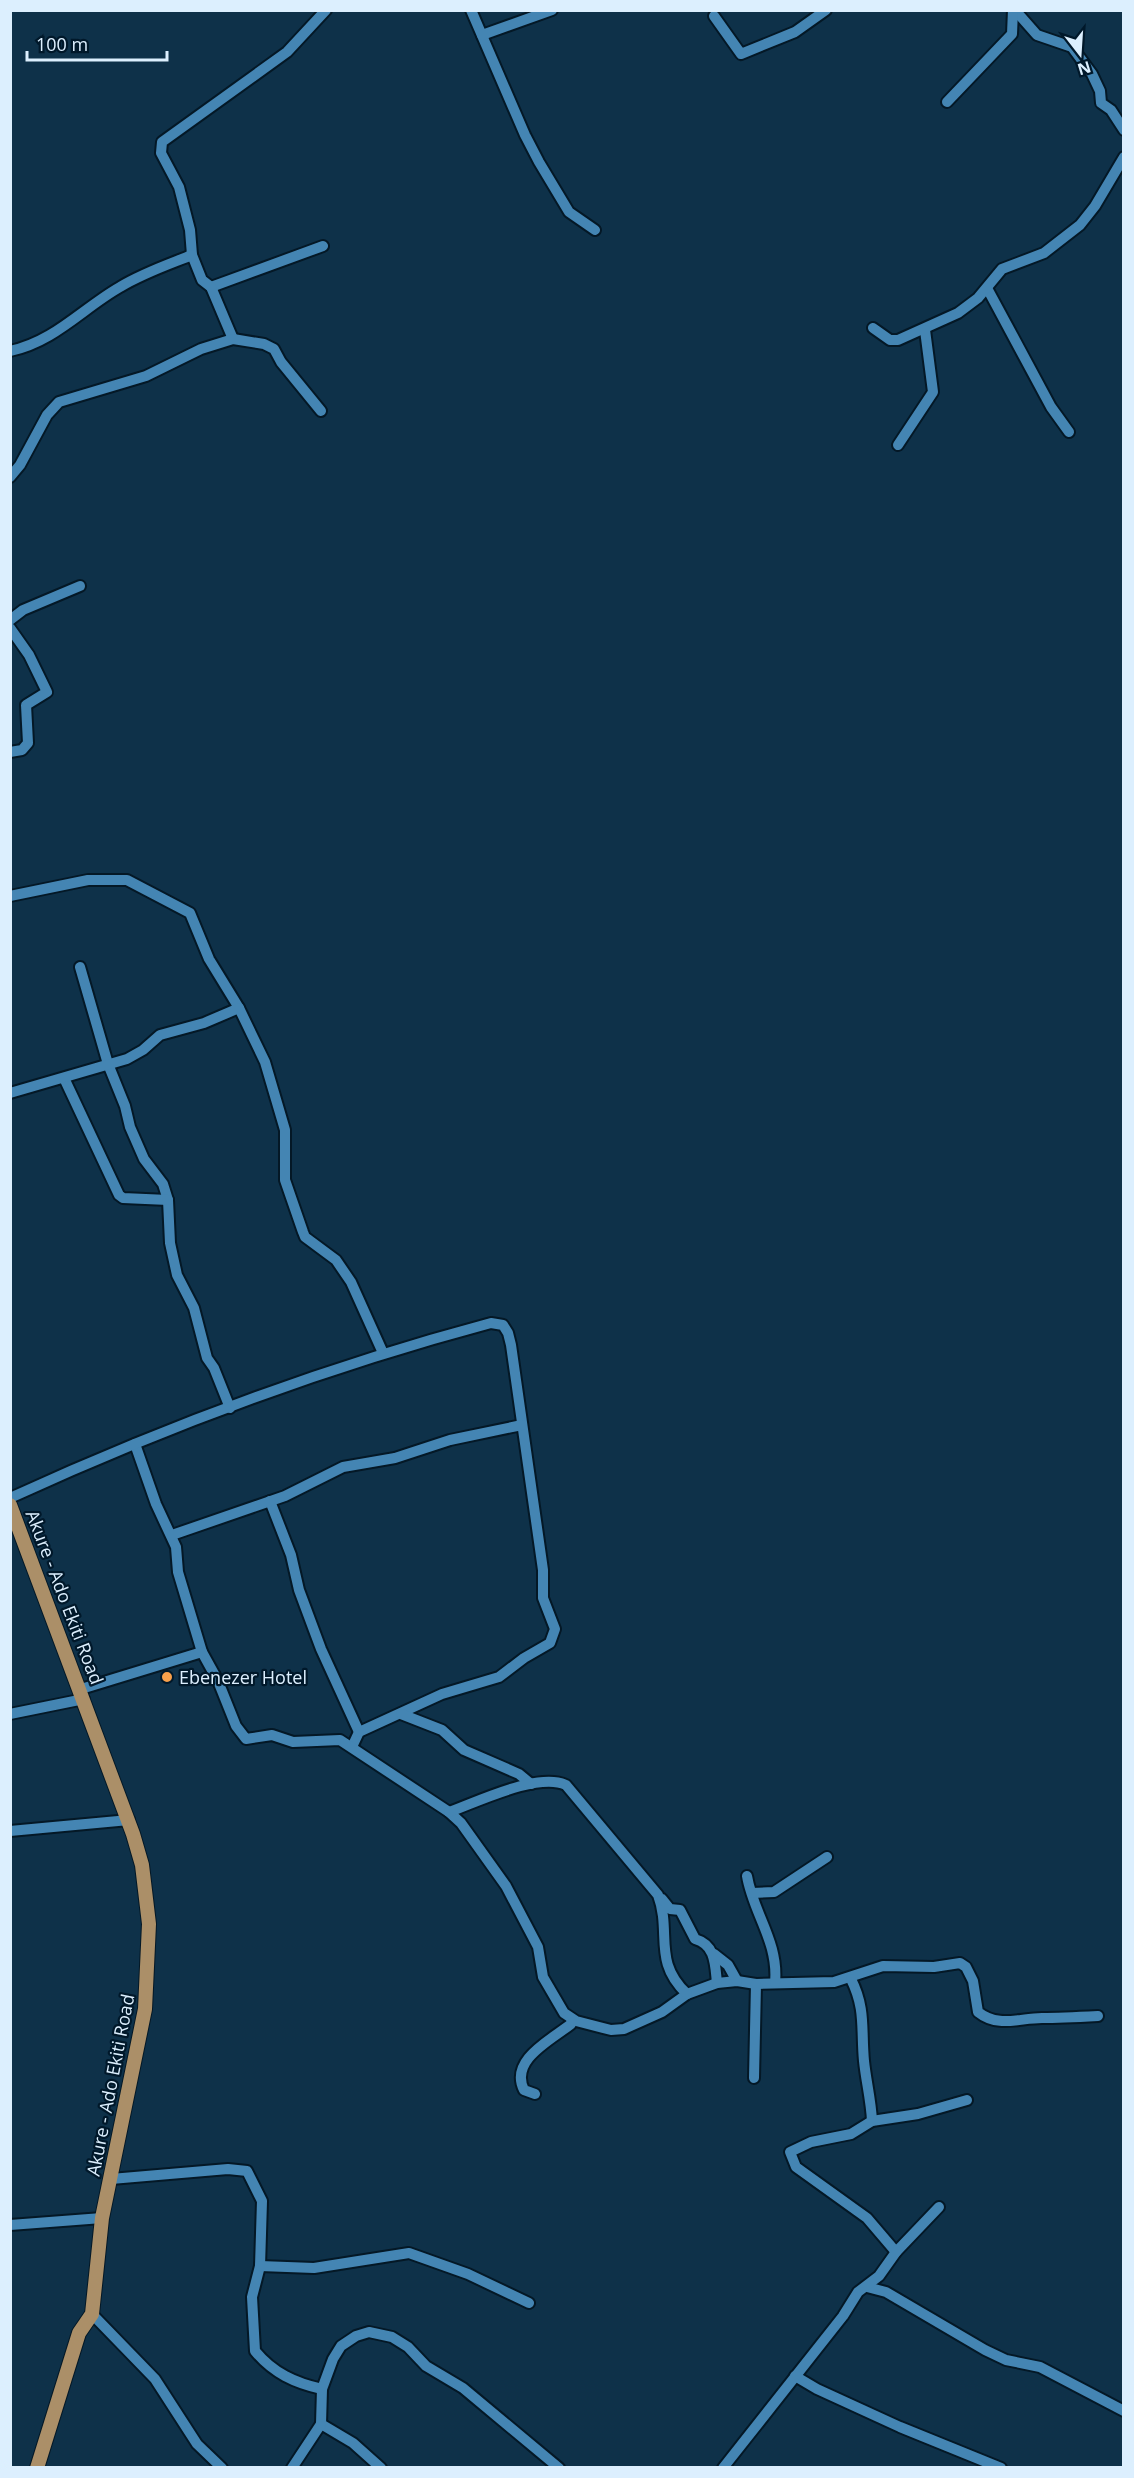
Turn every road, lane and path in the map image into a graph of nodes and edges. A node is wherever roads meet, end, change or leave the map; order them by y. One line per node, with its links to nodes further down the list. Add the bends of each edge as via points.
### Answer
1 (326, 10): 13 (street, via 287,52 162,142 161,153 179,187)
2 (471, 10): 7 (street)
3 (552, 10): 7 (street)
4 (826, 10): 6 (street, via 795,33 741,54)
5 (1014, 10): 8 (street, via 1012,34); 9 (street, via 1037,35 1072,47 1092,74 1101,103 1111,110)
6 (714, 16)
7 (482, 35): 11 (street, via 539,162 569,212)
8 (948, 102)
9 (1124, 130)
10 (1124, 157): 15 (street, via 1080,225 1044,253 1002,269)
11 (595, 230)
12 (323, 246): 14 (street)
13 (192, 255): 14 (street, via 202,280); 19 (street, via 120,287 44,340)
14 (211, 287): 18 (street)
15 (987, 288): 17 (street, via 958,313); 21 (street, via 1051,407)
16 (873, 328): 17 (street, via 893,341)
17 (925, 330): 22 (street, via 933,392)
18 (233, 339): 20 (street, via 274,349); 23 (street, via 201,349 146,376 59,402)
19 (10, 351)
20 (321, 411)
21 (1069, 432)
22 (898, 445)
23 (10, 477)
24 (80, 586): 25 (street, via 23,610)
25 (10, 620)
26 (10, 628): 27 (street, via 47,692 26,705 28,743 22,750)
27 (10, 752)
28 (10, 896): 30 (street, via 88,880 114,879 137,884 190,913 209,959)
29 (80, 967): 31 (street)
30 (239, 1008): 31 (street, via 160,1035 136,1055); 35 (street, via 265,1062 282,1118 285,1180 305,1237 336,1260 351,1282)
31 (108, 1064): 32 (street); 34 (street, via 144,1159 163,1184)
32 (64, 1078): 33 (street); 34 (street, via 119,1195)
33 (10, 1093)
34 (168, 1200): 36 (street, via 170,1243 177,1275 194,1308 207,1358)
35 (383, 1353): 36 (street); 37 (street, via 491,1323 503,1325 511,1345)
36 (230, 1408): 38 (street)
37 (522, 1425): 40 (street, via 450,1440 395,1458 343,1467); 46 (street, via 543,1570 543,1598 554,1623 553,1639 499,1677 442,1694)
38 (135, 1444): 39 (street); 42 (street, via 159,1512)
39 (10, 1498)
40 (270, 1501): 42 (street); 47 (street, via 291,1555 298,1590)
41 (10, 1505): 44 (main road, Akure - Ado Ekiti Road)
42 (172, 1535): 43 (street, via 178,1572)
43 (202, 1652): 44 (street); 48 (street, via 236,1726 246,1738 272,1735 293,1742 334,1739)
44 (82, 1694): 45 (street); 51 (main road, Akure - Ado Ekiti Road)
45 (10, 1714)
46 (401, 1714): 47 (street); 49 (street, via 442,1730 464,1750 519,1774)
47 (359, 1732): 48 (street)
48 (352, 1747): 50 (street)
49 (531, 1784): 50 (street); 56 (street, via 555,1781 566,1785)
50 (449, 1812): 65 (street, via 506,1886 538,1947 543,1977 564,2013)
51 (129, 1820): 52 (street); 70 (main road, Akure - Ado Ekiti Road, via 142,1865 149,1924 148,1955 145,2009)
52 (10, 1831)
53 (827, 1857): 55 (street, via 774,1892)
54 (747, 1876): 55 (street)
55 (752, 1893): 61 (street, via 774,1955)
56 (658, 1895): 57 (street, via 670,1909 680,1910 696,1939); 63 (street, via 664,1913 664,1953 673,1977)
57 (714, 1954): 59 (street, via 728,1965); 60 (street)
58 (851, 1978): 61 (street); 64 (street, via 884,1966 960,1963 970,1973 978,2012 982,2015 1008,2022); 69 (street, via 864,2015 863,2049)
59 (737, 1981): 60 (street); 62 (street)
60 (717, 1983): 63 (street)
61 (775, 1983): 62 (street)
62 (756, 1984): 66 (street)
63 (687, 1994): 65 (street, via 662,2012 624,2029 611,2030)
64 (1098, 2016)
65 (572, 2019): 67 (street, via 571,2024 536,2050 522,2068 524,2090)
66 (754, 2078)
67 (535, 2094)
68 (967, 2100): 69 (street, via 918,2114)
69 (872, 2121): 74 (street, via 851,2134 811,2142 790,2152 791,2159 796,2167 867,2218)
70 (111, 2179): 72 (main road, Akure - Ado Ekiti Road); 75 (street, via 228,2169 247,2171 262,2201)
71 (939, 2207): 74 (street)
72 (102, 2218): 73 (street); 78 (main road, Akure - Ado Ekiti Road)
73 (10, 2225)
74 (896, 2252): 76 (street)
75 (260, 2266): 77 (street, via 314,2268 409,2253 468,2274); 80 (street, via 252,2297 255,2351 296,2384)
76 (867, 2287): 79 (street, via 858,2292); 81 (street, via 886,2292 1006,2360 1040,2367)
77 (529, 2303)
78 (92, 2314): 83 (main road, Akure - Ado Ekiti Road, via 79,2333); 84 (street, via 155,2379 197,2444)
79 (795, 2376): 88 (street); 89 (street, via 817,2390)
80 (322, 2389): 82 (street); 87 (street, via 341,2346 356,2336 378,2332 392,2337 426,2366 463,2388)
81 (1124, 2411)
82 (321, 2424): 85 (street); 86 (street, via 353,2443)
83 (37, 2468)
84 (222, 2468)
85 (292, 2468)
86 (381, 2468)
87 (559, 2468)
88 (723, 2468)
89 (1001, 2468)

